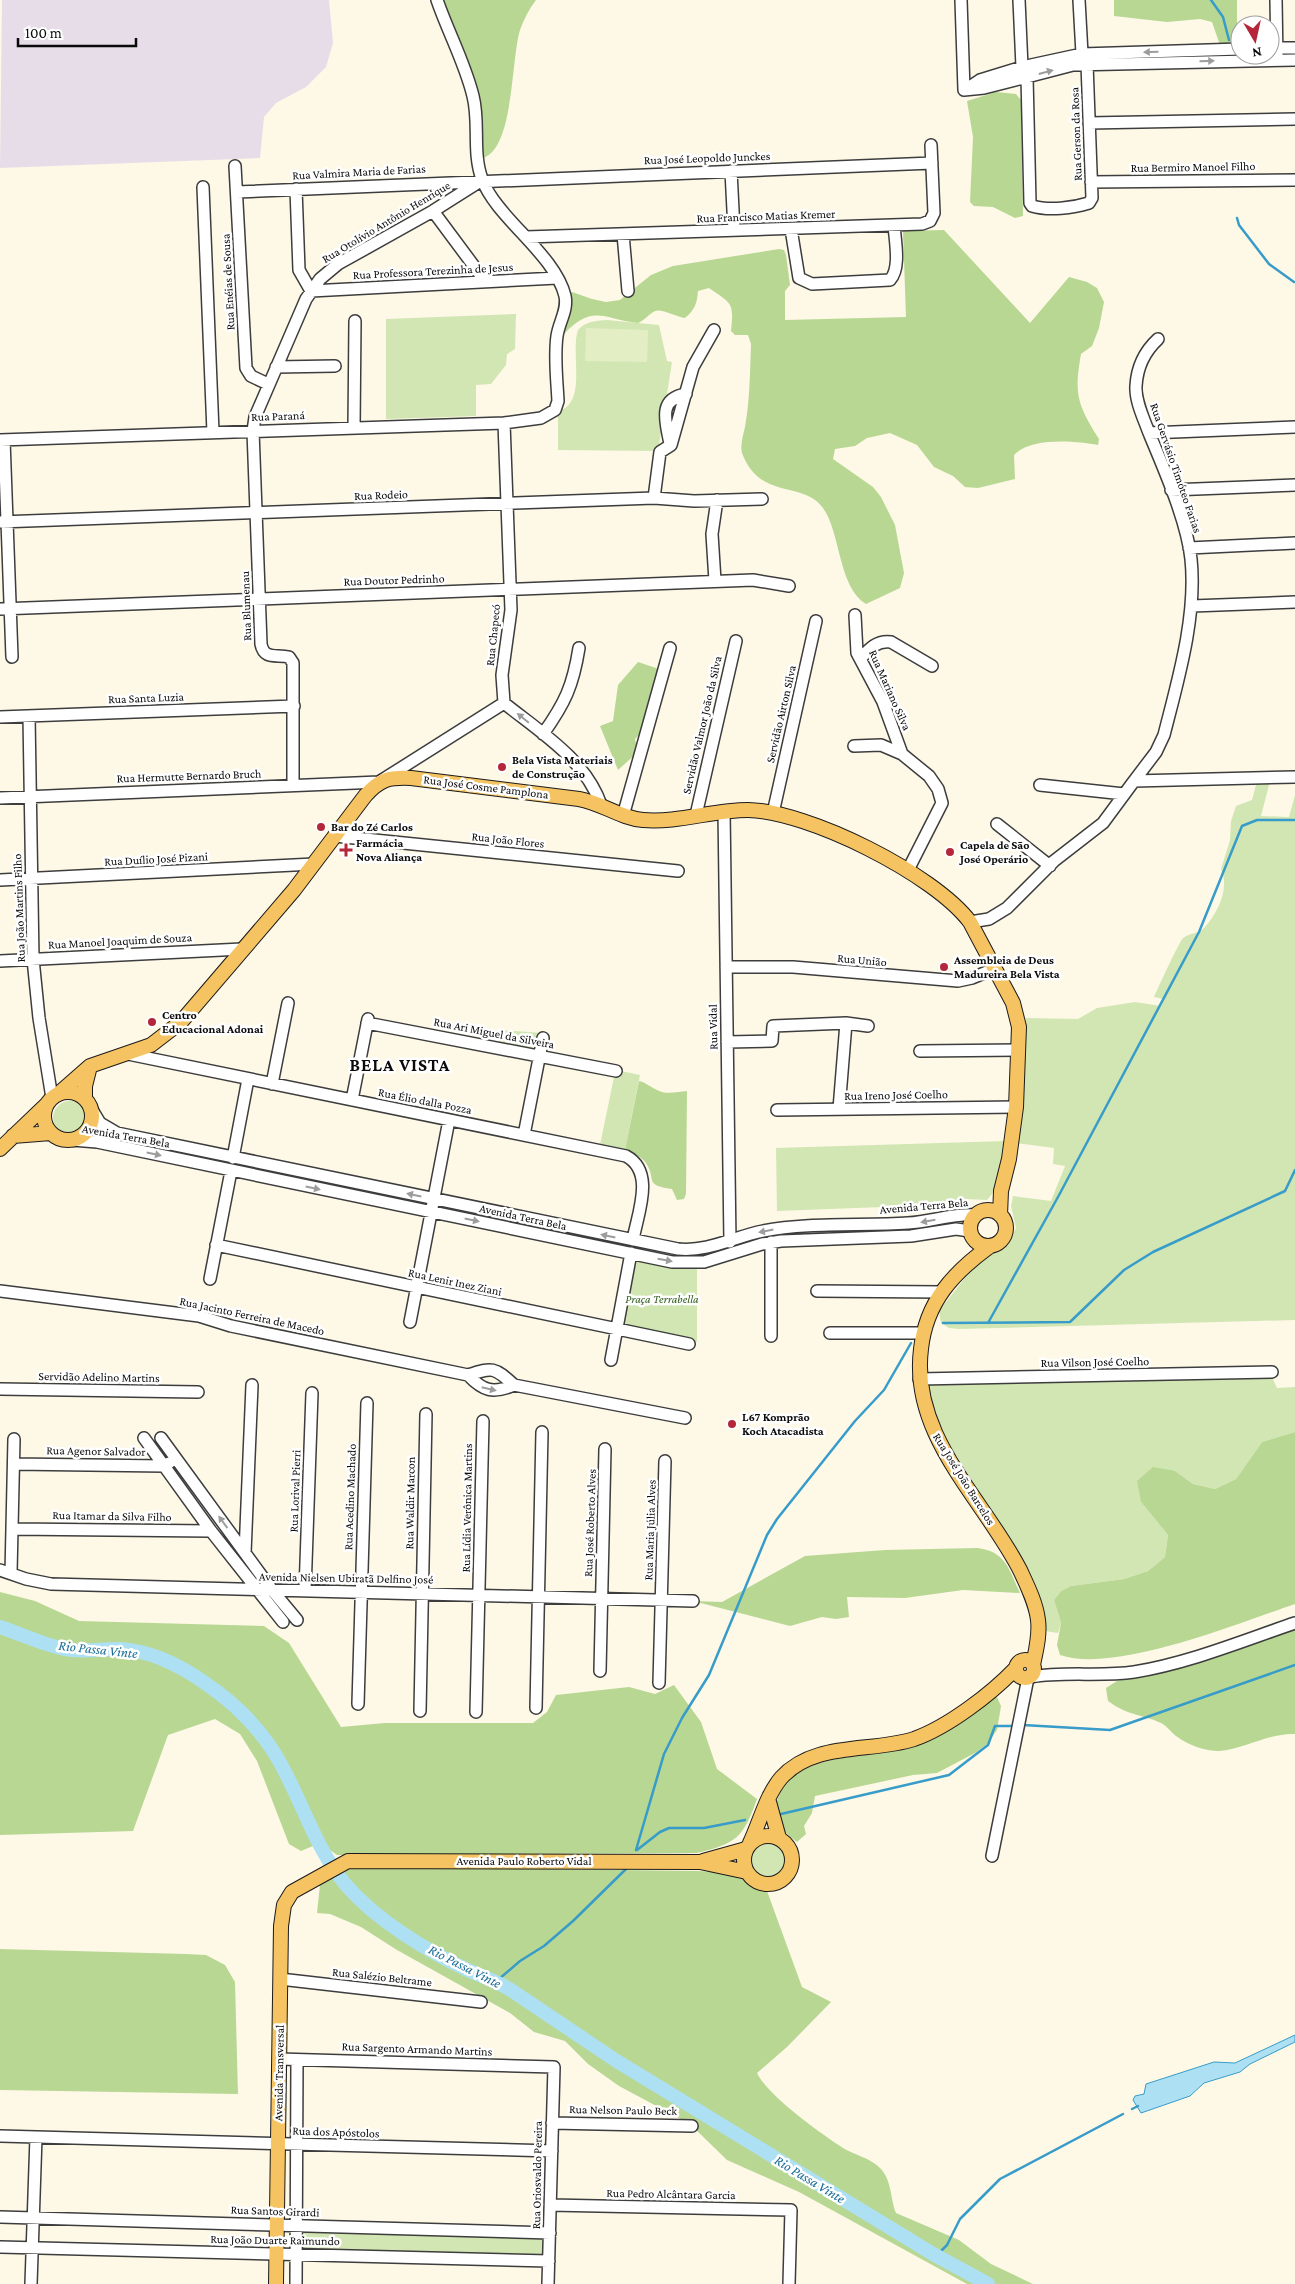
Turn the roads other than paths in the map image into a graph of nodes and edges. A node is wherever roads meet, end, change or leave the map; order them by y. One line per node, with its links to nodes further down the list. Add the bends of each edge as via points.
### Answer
1 (437, 0): 21 (street, via 473,95 475,142)
2 (961, 0): 14 (street, via 964,90 980,80)
3 (1019, 0): 14 (street)
4 (1079, 0): 12 (street, Rua Gerson da Rosa)
5 (1276, 0): 6 (street)
6 (1276, 15)
7 (1295, 48): 9 (street)
8 (1230, 50): 12 (street, one-way to 12)
9 (1280, 51)
10 (1230, 54): 12 (street, one-way to 10)
11 (1280, 54): 13 (street)
12 (1084, 59): 14 (street); 16 (street, Rua Gerson da Rosa)
13 (1295, 60)
14 (1024, 72): 23 (street, Rua Gerson da Rosa, via 1029,199 1032,206 1075,207 1089,203 1092,198)
15 (1295, 119): 16 (street)
16 (1089, 123): 23 (street, Rua Gerson da Rosa)
17 (932, 145): 18 (street, Rua Francisco Matias Kremer)
18 (932, 163): 20 (street, Rua José Leopoldo Junckes); 28 (street, Rua Francisco Matias Kremer, via 933,217 922,224)
19 (235, 166): 26 (street, Rua Enéias de Sousa)
20 (731, 171): 21 (street, Rua José Leopoldo Junckes); 30 (street)
21 (482, 180): 25 (street, Rua Valmira Maria de Farias); 27 (street, Rua Otolívio Antônio Henrique); 32 (street, via 494,201)
22 (1295, 180): 23 (street, Rua Bermiro Manoel Filho)
23 (1091, 182)
24 (203, 188): 47 (street)
25 (296, 189): 26 (street, Rua Valmira Maria de Farias); 36 (street, via 300,270)
26 (237, 192): 42 (street, Rua Enéias de Sousa, via 246,368 251,376)
27 (433, 212): 34 (street); 36 (street, Rua Otolívio Antônio Henrique, via 338,264 320,279)
28 (894, 225): 29 (street, Rua Francisco Matias Kremer); 29 (street, via 896,268 890,280 812,284 799,278)
29 (791, 229): 30 (street, Rua Francisco Matias Kremer)
30 (734, 230): 31 (street, Rua Francisco Matias Kremer)
31 (623, 234): 32 (street, Rua Francisco Matias Kremer); 35 (street)
32 (526, 237): 33 (street)
33 (557, 278): 34 (street, Rua Professora Terezinha de Jesus); 43 (street, Rua Paraná, via 566,303 557,334 558,401 555,410 541,418)
34 (485, 281): 36 (street, Rua Professora Terezinha de Jesus)
35 (628, 290)
36 (311, 292): 41 (street, Rua Otolívio Antônio Henrique)
37 (354, 322): 45 (street)
38 (714, 330): 52 (street, via 693,367 671,445 660,452)
39 (1158, 339): 48 (street, Rua Gervásio Timóteo Farias, via 1142,360 1135,388)
40 (335, 366): 41 (street)
41 (276, 367): 42 (street, Rua Otolívio Antônio Henrique)
42 (268, 384): 46 (street, Rua Otolívio Antônio Henrique, via 255,416)
43 (504, 423): 45 (street, Rua Paraná); 55 (street, Rua Chapecó)
44 (1295, 427): 48 (street)
45 (354, 428): 46 (street, Rua Paraná)
46 (253, 431): 47 (street, Rua Paraná); 56 (street, Rua Blumenau)
47 (213, 432): 49 (street, Rua Paraná)
48 (1149, 433): 51 (street, Rua Gervásio Timóteo Farias)
49 (2, 440): 57 (street)
50 (1295, 485): 51 (street)
51 (1171, 490): 59 (street, Rua Gervásio Timóteo Farias)
52 (654, 498): 54 (street, Rua Rodeio); 55 (street, Rua Rodeio)
53 (762, 499): 54 (street, Rua Rodeio)
54 (717, 500): 60 (street, via 712,534)
55 (507, 504): 56 (street, Rua Rodeio); 62 (street, Rua Chapecó)
56 (256, 513): 57 (street, Rua Rodeio); 63 (street, Rua Blumenau)
57 (4, 522): 66 (street)
58 (1295, 544): 59 (street)
59 (1190, 548): 65 (street, Rua Gervásio Timóteo Farias)
60 (715, 581): 61 (street, Rua Doutor Pedrinho, via 761,580); 62 (street, Rua Doutor Pedrinho)
61 (789, 586)
62 (511, 589): 63 (street, Rua Doutor Pedrinho); 76 (street, Rua Chapecó, via 511,625 502,675)
63 (259, 599): 66 (street, Rua Doutor Pedrinho); 77 (street, Rua Blumenau, via 264,653 289,657 293,662)
64 (1295, 602): 65 (street)
65 (1192, 606): 84 (street, Rua Gervásio Timóteo Farias, via 1164,735 1156,752)
66 (5, 609): 72 (street)
67 (855, 615): 73 (street, Rua Mariano Silva, via 855,642)
68 (816, 621): 93 (street, Servidão Airton Silva)
69 (736, 641): 94 (street, Servidão Valmor João da Silva)
70 (579, 648): 80 (street, via 572,684)
71 (670, 648): 95 (street)
72 (12, 657)
73 (860, 658): 74 (street, via 884,641); 82 (street, Rua Mariano Silva, via 883,702)
74 (932, 666)
75 (731, 687): 94 (street)
76 (504, 703): 80 (street, one-way to 76); 85 (street)
77 (294, 706): 78 (street, Rua Santa Luzia); 87 (street, Rua Blumenau)
78 (30, 716): 79 (street, Rua Santa Luzia); 89 (street, Rua João Martins Filho)
79 (0, 717)
80 (543, 734): 91 (street, via 588,776)
81 (854, 746): 82 (street, via 881,744)
82 (902, 754): 100 (street, via 929,776 942,798)
83 (1295, 777): 84 (street)
84 (1134, 781): 88 (street, Rua Gervásio Timóteo Farias)
85 (379, 782): 87 (street, Rua Hermutte Bernardo Bruch); 91 (main road, Rua José Cosme Pamplona, via 412,778 579,799); 97 (main road)
86 (1040, 784): 88 (street)
87 (293, 785): 89 (street, Rua Hermutte Bernardo Bruch)
88 (1124, 794): 99 (street, Rua Gervásio Timóteo Farias, via 1103,823)
89 (30, 797): 90 (street, Rua Hermutte Bernardo Bruch); 102 (street, Rua João Martins Filho)
90 (0, 798)
91 (602, 805): 95 (main road, Rua José Cosme Pamplona)
92 (724, 811): 93 (main road, Rua José Cosme Pamplona); 94 (main road, Rua José Cosme Pamplona); 108 (street, Rua Vidal)
93 (773, 813): 100 (main road, Rua José Cosme Pamplona, via 868,847)
94 (698, 815): 95 (main road, Rua José Cosme Pamplona, via 652,821)
95 (623, 816)
96 (997, 824): 99 (street)
97 (335, 836): 98 (main road); 101 (street, Rua João Flores)
98 (314, 864): 102 (street, Rua Duílio José Pizani); 105 (main road)
99 (1050, 866): 104 (street, Rua Gervásio Timóteo Farias, via 1001,913)
100 (908, 870): 104 (main road, Rua José Cosme Pamplona, via 961,910)
101 (678, 871)
102 (31, 879): 103 (street, Rua Duílio José Pizani); 106 (street, Rua João Martins Filho)
103 (0, 880)
104 (970, 922): 109 (main road)
105 (242, 949): 106 (street, Rua Manoel Joaquim de Souza); 117 (main road, via 180,1022)
106 (34, 959): 107 (street, Rua Manoel Joaquim de Souza); 123 (street, Rua João Martins Filho, via 39,1018)
107 (0, 961)
108 (726, 967): 109 (street, Rua União, via 793,967 958,981); 114 (street, Rua Vidal)
109 (994, 969): 115 (main road, via 1015,1010)
110 (288, 1003): 122 (street)
111 (846, 1023): 112 (street); 114 (street, via 773,1026 772,1041); 127 (street)
112 (868, 1026)
113 (544, 1038): 118 (street)
114 (727, 1042): 144 (street, Rua Vidal)
115 (1020, 1050): 116 (street); 126 (main road)
116 (920, 1051)
117 (145, 1053): 119 (main road, via 128,1054); 121 (street, Rua Élio dalla Pozza)
118 (540, 1056): 120 (street, Rua Ari Miguel da Silveira); 124 (street, Rua Ari Miguel da Silveira, via 368,1021); 131 (street)
119 (90, 1066): 123 (main road); 125 (main road, via 85,1086)
120 (616, 1071)
121 (248, 1079): 122 (street, Rua Élio dalla Pozza); 135 (street)
122 (272, 1084): 124 (street, Rua Élio dalla Pozza)
123 (52, 1099): 125 (main road, via 72,1092); 130 (main road, via 44,1119); 132 (main road)
124 (352, 1100): 129 (street, Rua Élio dalla Pozza)
125 (88, 1104): 133 (main road, via 92,1118 90,1127); 135 (street, Avenida Terra Bela, via 100,1123 112,1132)
126 (1016, 1107): 127 (street, Rua Ireno José Coelho); 137 (main road, via 1010,1159)
127 (839, 1109): 128 (street, Rua Ireno José Coelho)
128 (777, 1110)
129 (449, 1120): 131 (street, Rua Élio dalla Pozza); 138 (street)
130 (51, 1133): 132 (main road); 133 (main road, via 57,1138)
131 (524, 1135): 143 (street, Rua Élio dalla Pozza, via 619,1154 635,1162 642,1174 643,1186)
132 (13, 1136): 134 (main road)
133 (72, 1140): 136 (street, Avenida Terra Bela, one-way to 136, via 97,1142)
134 (0, 1149)
135 (233, 1158): 138 (street, Avenida Terra Bela, one-way to 135)
136 (231, 1170): 139 (street, Avenida Terra Bela, one-way to 139); 146 (street)
137 (1001, 1192): 140 (main road); 141 (main road)
138 (433, 1199): 139 (street); 143 (street, Avenida Terra Bela, one-way to 138)
139 (431, 1212): 148 (street, Avenida Terra Bela, one-way to 148); 151 (street)
140 (980, 1213): 141 (main road, via 995,1212); 142 (main road, via 970,1225); 144 (street, Avenida Terra Bela, one-way to 144, via 916,1223 784,1228)
141 (1000, 1216): 147 (main road, via 1005,1224 1005,1234)
142 (972, 1235): 145 (street, Avenida Terra Bela, via 961,1228 911,1236); 147 (main road, via 981,1244); 149 (main road, Rua José João Barcelos)
143 (633, 1240): 144 (street, Avenida Terra Bela, via 686,1250)
144 (730, 1242)
145 (772, 1242): 148 (street, Avenida Terra Bela, one-way to 145, via 672,1262 704,1262); 159 (street)
146 (216, 1245): 150 (street); 151 (street, Rua Lenir Inez Ziani)
147 (990, 1246): 149 (main road, Rua José João Barcelos)
148 (631, 1253): 156 (street)
149 (966, 1264): 154 (main road, Rua José João Barcelos)
150 (210, 1279)
151 (416, 1287): 155 (street); 156 (street, Rua Lenir Inez Ziani)
152 (0, 1291): 163 (street, Rua Jacinto Ferreira de Macedo, via 199,1316 231,1326)
153 (817, 1291): 154 (street)
154 (941, 1292): 158 (main road, Rua José João Barcelos, via 932,1307)
155 (410, 1322)
156 (616, 1330): 160 (street, Rua Lenir Inez Ziani); 161 (street)
157 (830, 1333): 158 (street)
158 (924, 1333): 164 (main road, Rua José João Barcelos)
159 (771, 1336)
160 (689, 1344)
161 (610, 1360)
162 (1272, 1372): 164 (street, Rua Vilson José Coelho)
163 (468, 1375): 165 (street, Rua Jacinto Ferreira de Macedo, via 497,1369); 165 (street, Rua Jacinto Ferreira de Macedo, one-way to 165, via 483,1389 492,1392)
164 (919, 1380): 201 (main road, Rua José João Barcelos, via 928,1417 940,1444 1007,1547 1038,1618 1037,1641)
165 (514, 1384): 172 (street, Rua Jacinto Ferreira de Macedo)
166 (252, 1385): 185 (street)
167 (0, 1389): 168 (street, Servidão Adelino Martins)
168 (198, 1392)
169 (312, 1393): 189 (street, Rua Lorival Pierri)
170 (367, 1403): 190 (street, Rua Acedino Machado)
171 (426, 1414): 191 (street, Rua Waldir Marcon)
172 (686, 1418)
173 (483, 1421): 192 (street, Rua Lídia Verônica Martins)
174 (542, 1432): 193 (street)
175 (144, 1438): 182 (street)
176 (161, 1438): 179 (street)
177 (14, 1439): 181 (street)
178 (606, 1449): 194 (street, Rua José Roberto Alves)
179 (176, 1459): 182 (street); 185 (street, one-way to 179)
180 (666, 1461): 195 (street, Rua Maria Júlia Alves)
181 (14, 1464): 182 (street, Rua Agenor Salvador); 183 (street)
182 (164, 1466): 184 (street)
183 (12, 1529): 184 (street, Rua Itamar da Silva Filho); 186 (street)
184 (211, 1531): 187 (street)
185 (245, 1553): 188 (street)
186 (5, 1571): 187 (street, Avenida Nielsen Ubiratã Delfino José, via 51,1584)
187 (255, 1589): 188 (street, Avenida Nielsen Ubiratã Delfino José); 198 (street)
188 (272, 1590): 189 (street, Avenida Nielsen Ubiratã Delfino José); 197 (street)
189 (305, 1591): 190 (street, Avenida Nielsen Ubiratã Delfino José)
190 (362, 1592): 191 (street, Avenida Nielsen Ubiratã Delfino José); 203 (street, Rua Acedino Machado)
191 (422, 1593): 192 (street, Avenida Nielsen Ubiratã Delfino José); 205 (street, Rua Waldir Marcon)
192 (478, 1595): 193 (street, Avenida Nielsen Ubiratã Delfino José); 206 (street, Rua Lídia Verônica Martins)
193 (538, 1596): 194 (street, Avenida Nielsen Ubiratã Delfino José); 204 (street)
194 (602, 1598): 195 (street, Avenida Nielsen Ubiratã Delfino José); 200 (street, Rua José Roberto Alves)
195 (662, 1599): 196 (street, Avenida Nielsen Ubiratã Delfino José); 202 (street, Rua Maria Júlia Alves)
196 (693, 1601)
197 (298, 1620)
198 (283, 1622)
199 (1295, 1623): 201 (street, via 1154,1668 1108,1674)
200 (600, 1671)
201 (1026, 1671): 207 (main road, via 1001,1683 949,1720 914,1739 838,1751 800,1764 774,1787); 210 (street, via 1025,1695)
202 (660, 1684)
203 (358, 1704)
204 (536, 1708)
205 (420, 1711)
206 (476, 1712)
207 (768, 1802): 208 (main road); 209 (main road)
208 (779, 1838): 209 (main road, via 764,1836); 213 (main road, via 790,1849 792,1857 792,1866 783,1879 759,1883)
209 (748, 1846): 212 (main road, Avenida Paulo Roberto Vidal); 213 (main road, via 744,1864)
210 (992, 1856)
211 (348, 1861): 212 (main road, Avenida Paulo Roberto Vidal); 214 (main road, Avenida Transversal, via 292,1892 284,1905)
212 (700, 1862): 213 (main road, Avenida Paulo Roberto Vidal)
213 (746, 1872)
214 (280, 1980): 215 (street, Rua Salézio Beltrame); 216 (main road, Avenida Transversal)
215 (481, 2002)
216 (279, 2059): 217 (street, Rua Sargento Armando Martins); 223 (main road, Avenida Transversal)
217 (297, 2060): 218 (street, Rua Sargento Armando Martins); 224 (street)
218 (554, 2067): 219 (street, Rua Oriosvaldo Pereira)
219 (552, 2122): 220 (street, Rua Nelson Paulo Beck); 225 (street, Rua Oriosvaldo Pereira)
220 (692, 2126)
221 (0, 2136): 222 (street, Rua dos Apóstolos)
222 (36, 2137): 223 (street, Rua dos Apóstolos); 228 (street)
223 (278, 2144): 224 (street, Rua dos Apóstolos); 229 (main road, Avenida Transversal)
224 (297, 2144): 225 (street, Rua dos Apóstolos); 230 (street)
225 (552, 2151): 226 (street, Rua Oriosvaldo Pereira)
226 (551, 2205): 231 (street, Rua Oriosvaldo Pereira); 241 (street, Rua Pedro Alcântara Garcia, via 791,2210)
227 (0, 2217): 228 (street, Rua Santos Girardi)
228 (32, 2218): 229 (street, Rua Santos Girardi); 233 (street)
229 (277, 2225): 230 (street, Rua Santos Girardi); 234 (main road, Avenida Transversal)
230 (296, 2226): 231 (street, Rua Santos Girardi); 235 (street)
231 (550, 2233): 236 (street, Rua Oriosvaldo Pereira)
232 (0, 2247): 233 (street, Rua João Duarte Raimundo)
233 (32, 2248): 234 (street, Rua João Duarte Raimundo); 237 (street)
234 (277, 2254): 235 (street, Rua João Duarte Raimundo); 238 (main road, Avenida Transversal)
235 (296, 2254): 236 (street, Rua João Duarte Raimundo); 239 (street)
236 (549, 2261): 240 (street, Rua Oriosvaldo Pereira)
237 (31, 2284)
238 (276, 2284)
239 (296, 2284)
240 (548, 2284)
241 (789, 2284)

